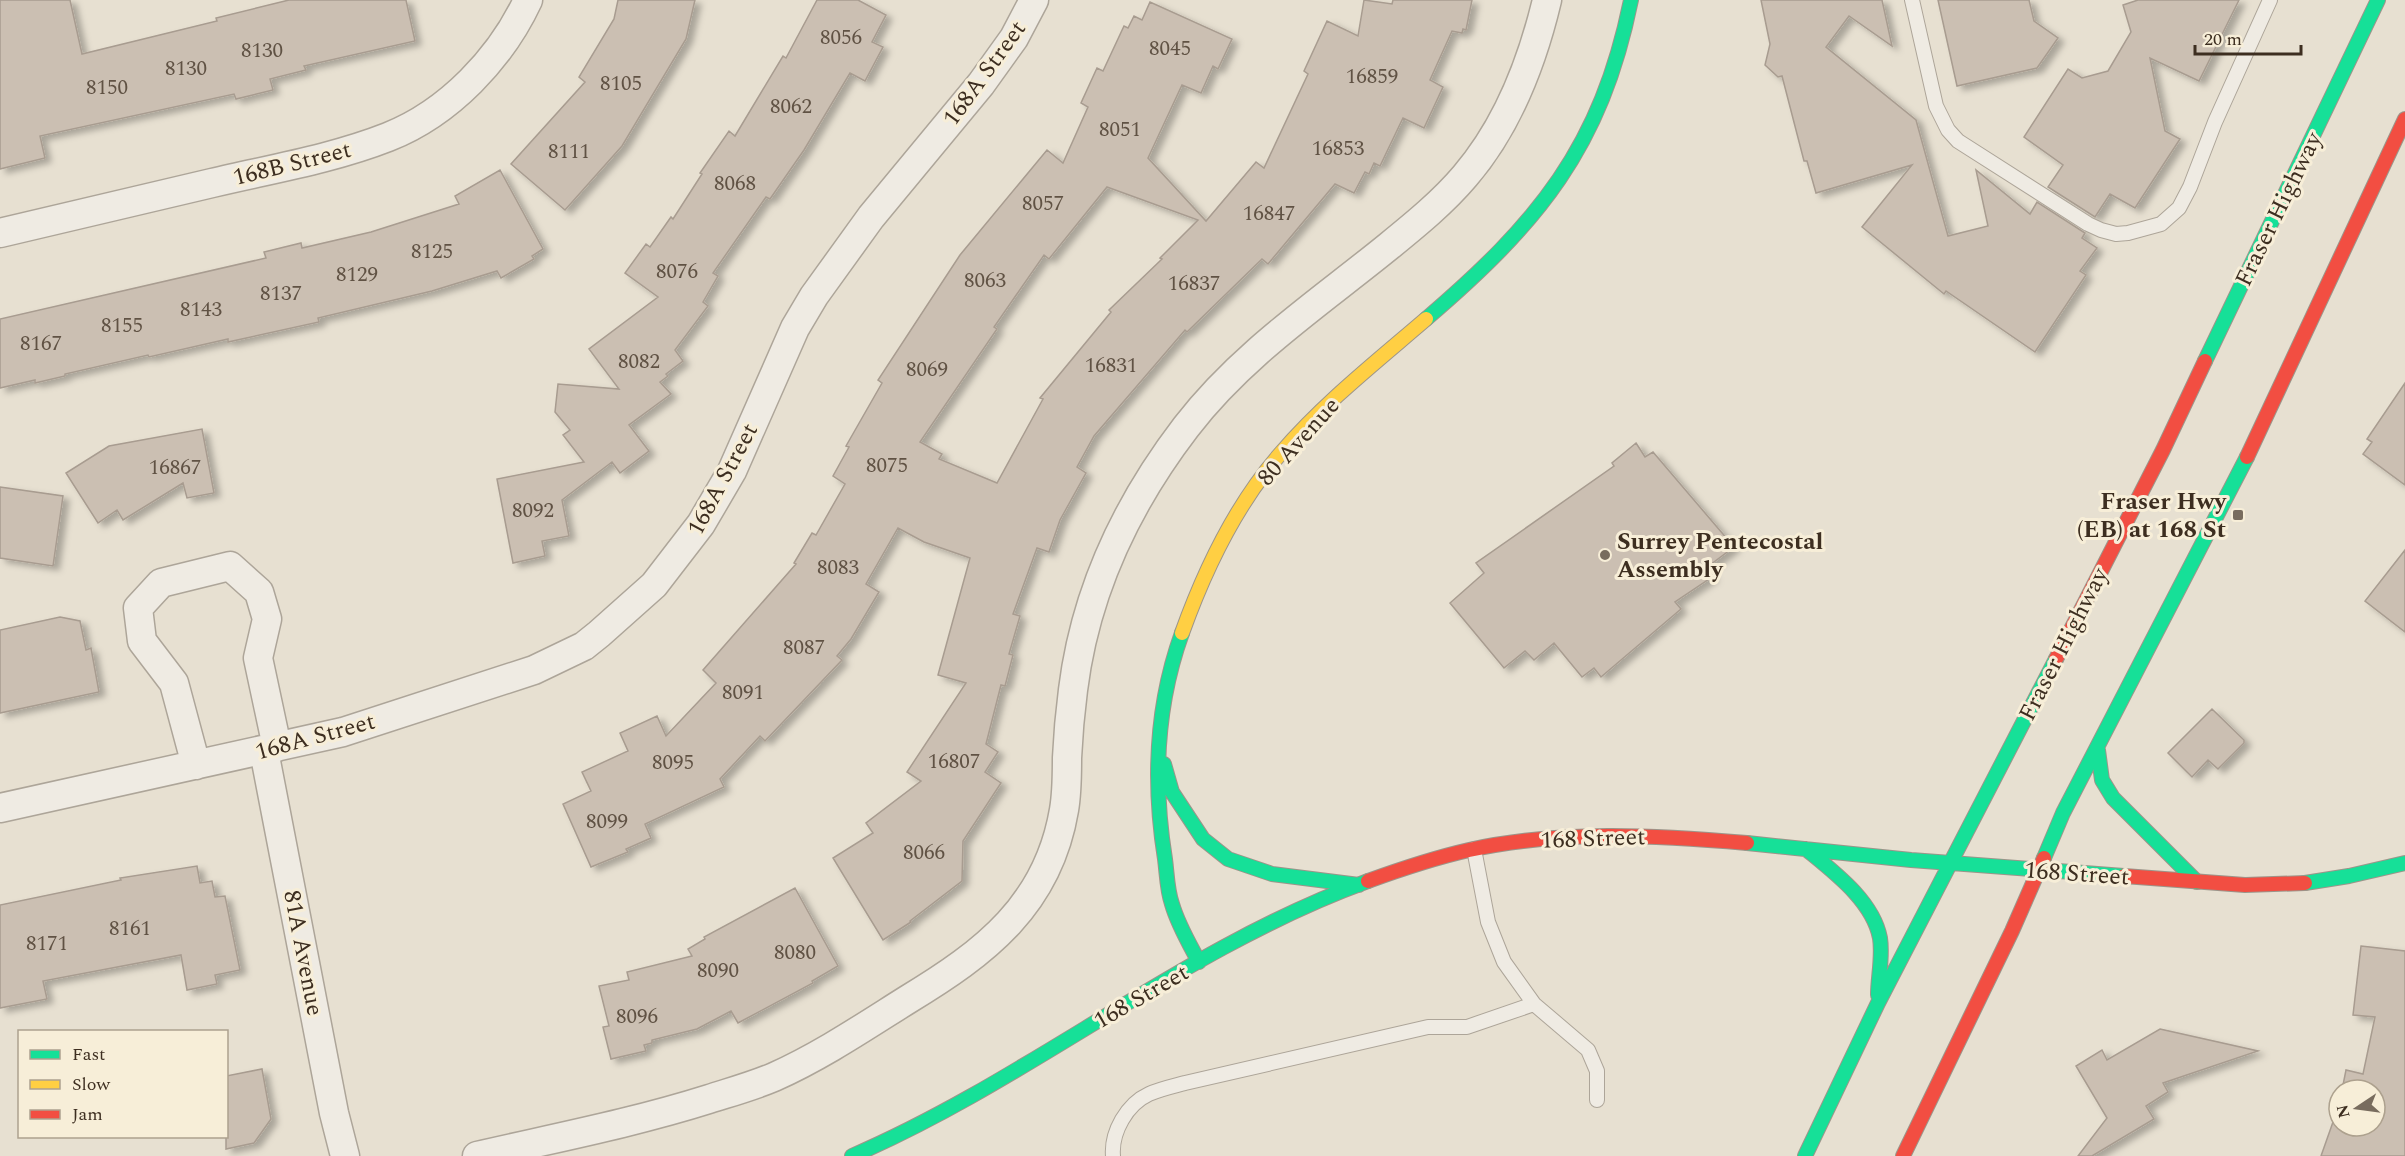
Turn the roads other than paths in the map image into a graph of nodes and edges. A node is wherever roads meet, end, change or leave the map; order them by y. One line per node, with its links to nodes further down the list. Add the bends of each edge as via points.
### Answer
1 (528, 0): 9 (street, 168B Street, via 504,42 480,70 435,110 390,136 330,156)
2 (1034, 0): 11 (street, 168A Street, via 1014,38 981,84 871,217 814,296 795,328 713,507 672,564 639,600 584,646 551,663 343,732)
3 (1547, 0): 27 (street, via 1523,81 1500,126 1467,174 1403,234 1241,365 1188,425 1135,502 1105,567 1084,636 1070,714 1064,810 1051,858 1008,925 955,971 806,1060 759,1083 664,1114)
4 (1631, 0): 10 (main road, 80 Avenue, via 1619,52 1594,123 1567,170 1510,240 1461,289 1349,385 1281,453 1247,500 1212,558 1184,620 1167,680)
5 (1912, 0): 6 (lane, via 1936,106 1948,130 1958,141 2088,224 2116,234 2161,224 2179,208)
6 (2270, 0)
7 (2378, 0): 17 (main road, Fraser Highway, via 2163,450)
8 (2405, 118): 12 (main road, via 2230,493)
9 (0, 233)
10 (1158, 745): 21 (main road, via 1172,792 1203,839 1228,859 1272,874); 22 (main road, 80 Avenue, via 1158,816 1172,906)
11 (270, 749): 13 (street, 168A Street); 13 (street, 81A Avenue, via 258,658 267,619 259,592 230,566 161,583 138,608 142,642 174,683); 26 (street, 81A Avenue, via 334,1113)
12 (2098, 750): 19 (main road, via 2063,813); 20 (main road, via 2102,780 2113,798)
13 (196, 765): 14 (street, 168A Street)
14 (0, 808)
15 (1474, 849): 16 (main road, 168 Street, via 1532,840 1644,834); 21 (main road, 168 Street); 24 (lane, via 1498,949)
16 (1806, 849): 17 (main road, 168 Street); 23 (main road, via 1841,878 1869,912 1880,937)
17 (1950, 864): 19 (main road, 168 Street); 23 (main road, Fraser Highway)
18 (2405, 864): 20 (main road, 168 Street, via 2295,884)
19 (2038, 870): 20 (main road, 168 Street); 31 (main road)
20 (2197, 882)
21 (1360, 885): 22 (main road, 168 Street, via 1257,930)
22 (1199, 962): 28 (main road, 168 Street, via 955,1107)
23 (1878, 1003): 30 (main road, Fraser Highway)
24 (1534, 1004): 25 (lane, via 1588,1050 1597,1071); 29 (lane, via 1467,1028 1428,1027 1149,1094 1135,1103 1115,1132)
25 (1597, 1100)
26 (345, 1156)
27 (477, 1156)
28 (852, 1156)
29 (1113, 1156)
30 (1805, 1156)
31 (1903, 1156)

